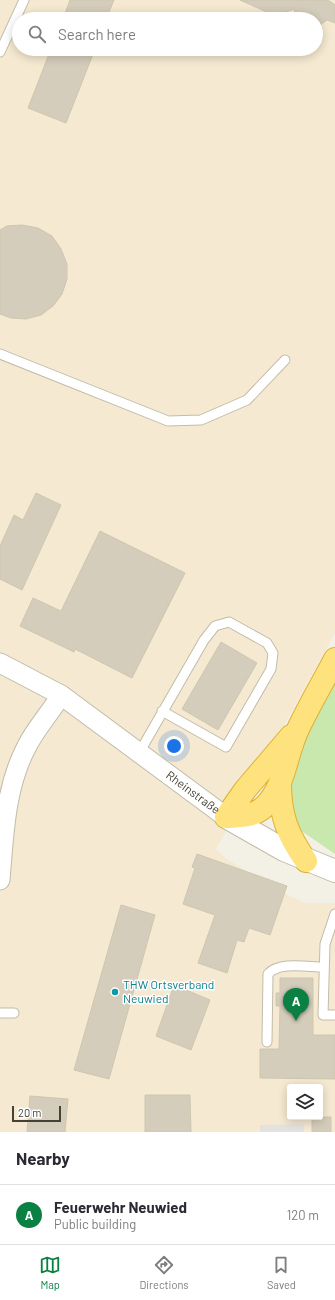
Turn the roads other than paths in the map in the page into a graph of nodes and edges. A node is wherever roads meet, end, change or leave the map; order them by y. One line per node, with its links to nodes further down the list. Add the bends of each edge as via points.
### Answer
1 (24, 0): 2 (lane)
2 (18, 12)
3 (12, 26): 4 (lane)
4 (0, 52)
5 (0, 354): 6 (lane, via 168,421 201,420 247,400)
6 (285, 360)
7 (335, 659): 11 (highway)
8 (0, 663): 9 (street, Rheinstraße)
9 (61, 695): 12 (street, Rheinstraße); 14 (street, via 27,745)
10 (162, 711): 10 (lane, via 215,626 229,622 267,643 273,653 271,669 226,747); 12 (lane)
11 (298, 728): 13 (highway); 15 (highway, via 245,790)
12 (139, 753): 15 (street, Rheinstraße)
13 (280, 783): 15 (highway, via 270,800 257,812); 16 (highway, via 280,804 285,824 294,844)
14 (5, 792): 18 (street)
15 (226, 817): 16 (street, Rheinstraße)
16 (306, 861): 17 (street, Rheinstraße)
17 (335, 871)
18 (0, 880)
19 (335, 914): 20 (lane, via 325,944)
20 (323, 967): 23 (lane, via 323,1015); 24 (lane, via 284,966 268,974)
21 (0, 1012): 22 (lane)
22 (14, 1013)
23 (335, 1015)
24 (267, 1042)

